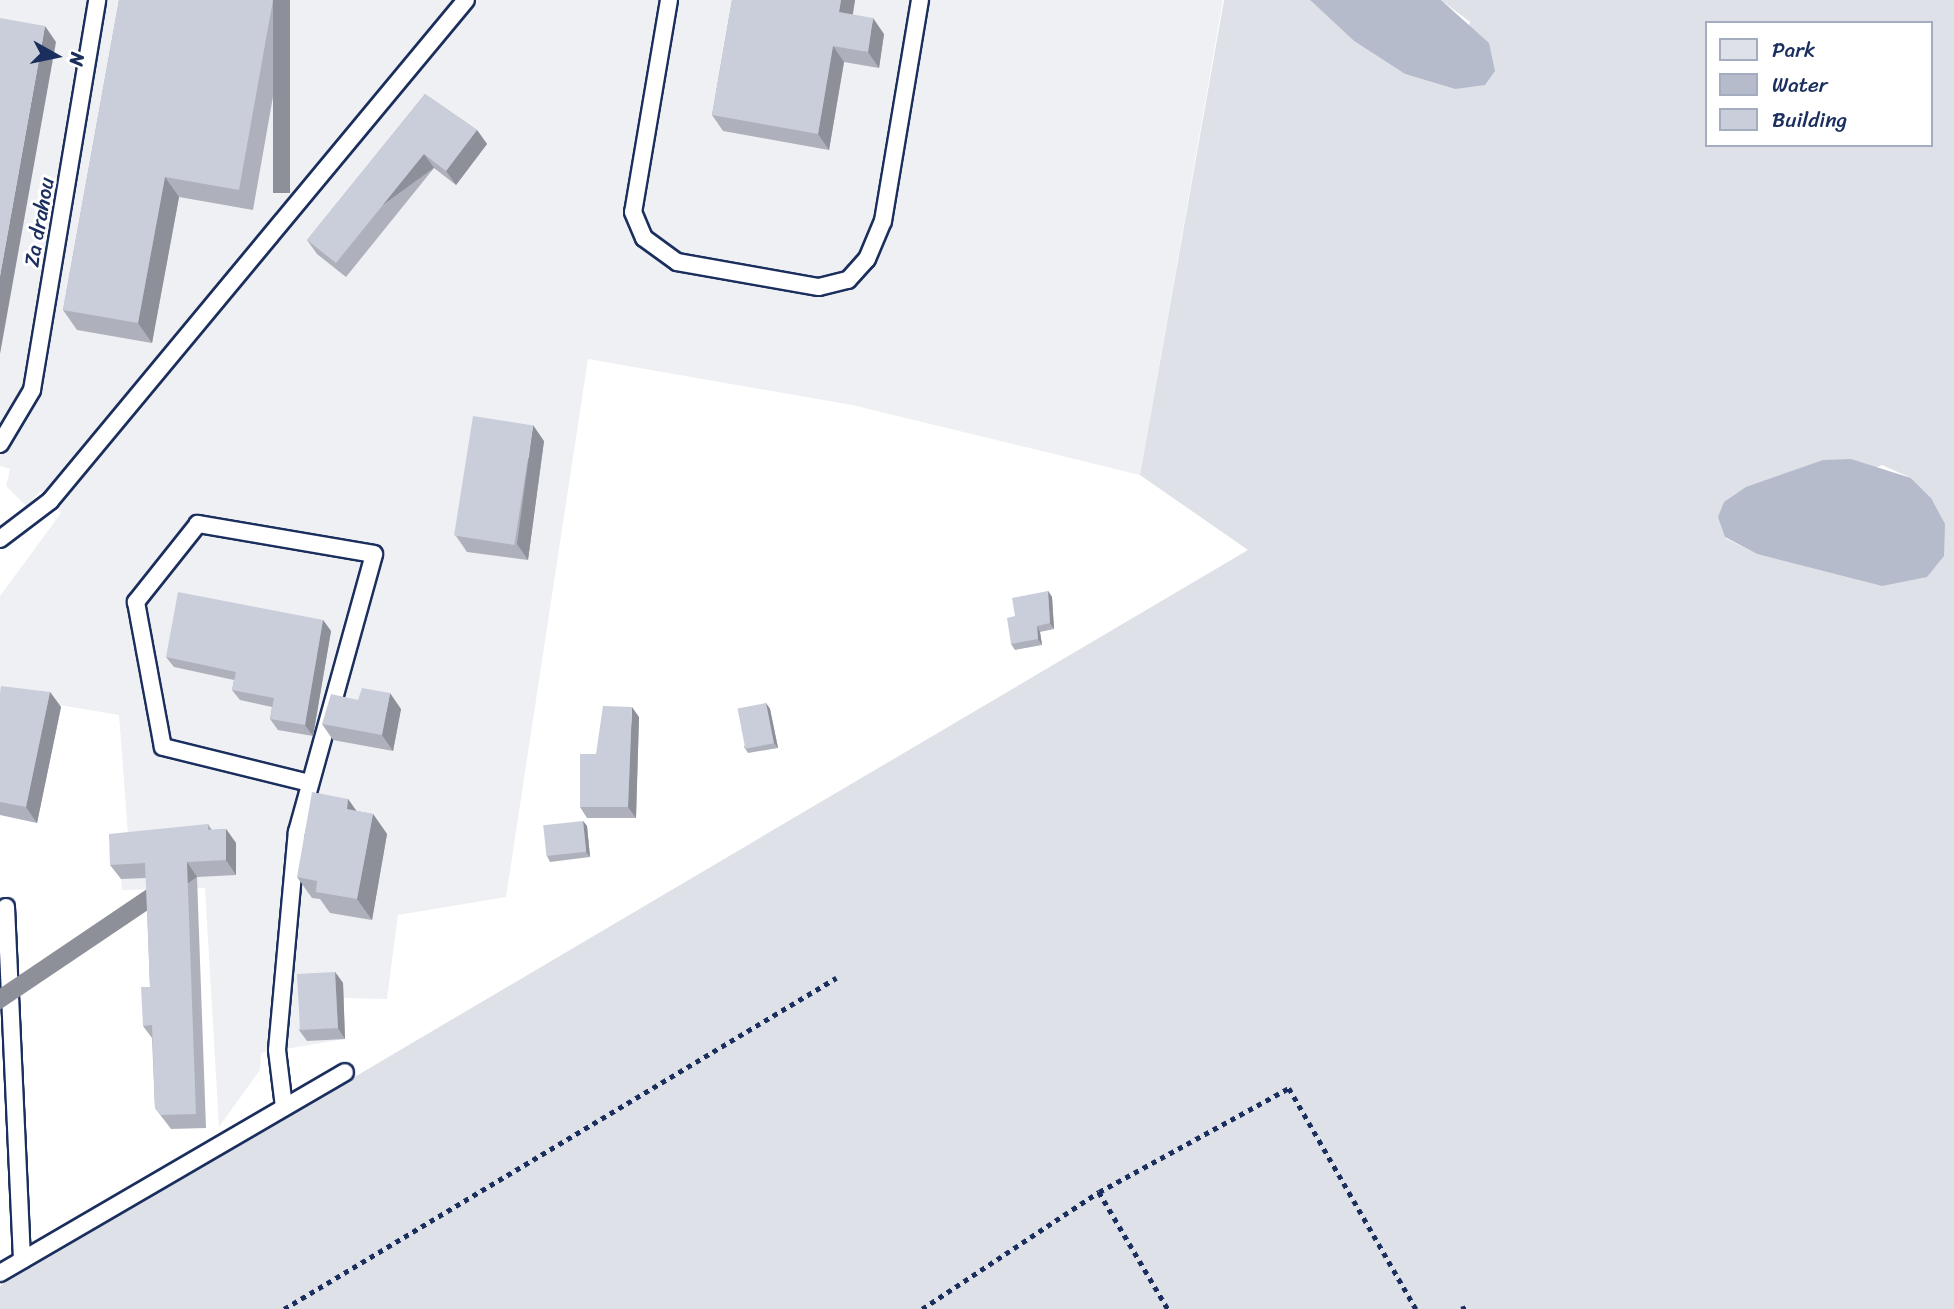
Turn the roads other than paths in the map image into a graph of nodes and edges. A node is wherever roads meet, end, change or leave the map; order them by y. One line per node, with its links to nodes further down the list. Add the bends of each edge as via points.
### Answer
1 (97, 0): 5 (lane, Za drahou, via 32,390)
2 (466, 0): 6 (lane, via 50,501)
3 (669, 0): 4 (lane, via 633,212 644,238 677,262 819,287 848,280 867,259 883,220)
4 (920, 0)
5 (0, 444)
6 (0, 539)
7 (310, 783): 7 (lane, via 374,554 198,524 136,602 163,747); 10 (lane, via 297,832 277,1050)
8 (6, 907): 11 (lane)
9 (345, 1072): 10 (lane)
10 (284, 1107): 11 (lane)
11 (22, 1260): 12 (lane)
12 (0, 1272)

